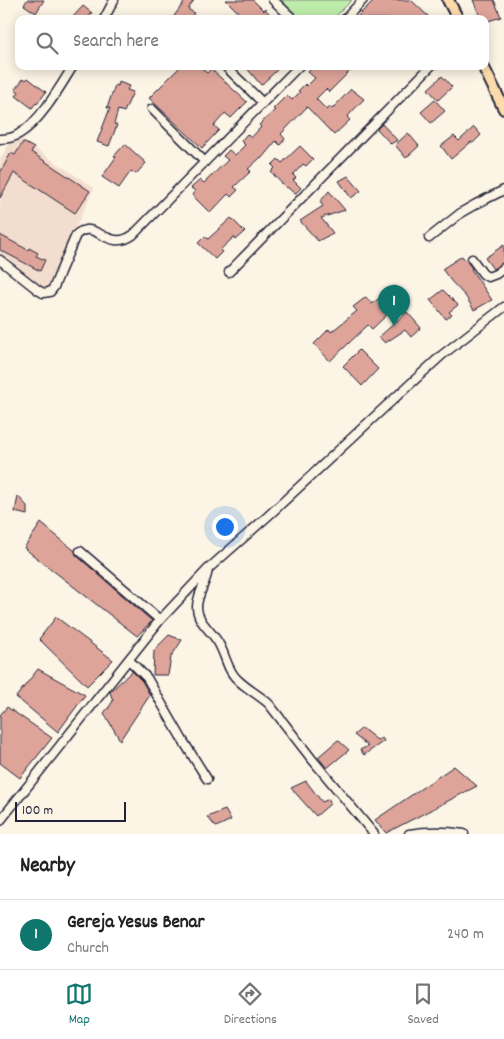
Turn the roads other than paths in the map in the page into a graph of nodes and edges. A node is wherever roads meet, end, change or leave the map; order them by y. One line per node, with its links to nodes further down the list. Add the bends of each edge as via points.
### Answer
1 (114, 0): 5 (street)
2 (273, 0): 6 (street)
3 (363, 0): 7 (street)
4 (448, 0): 8 (main road)
5 (106, 15)
6 (288, 15)
7 (349, 15)
8 (456, 15)
9 (70, 70): 17 (street, via 53,97 21,134)
10 (229, 70): 14 (street)
11 (295, 70): 14 (street)
12 (427, 70): 24 (street)
13 (485, 70): 16 (main road)
14 (263, 103): 18 (street)
15 (152, 109): 18 (street)
16 (504, 109)
17 (0, 139)
18 (205, 162): 22 (street, via 127,239 114,241 86,229 81,230 50,292 38,290)
19 (504, 190): 20 (street, via 462,212)
20 (429, 238)
21 (472, 259): 23 (street, via 488,277)
22 (0, 260)
23 (504, 268)
24 (229, 272)
25 (504, 308): 27 (street, via 442,355)
26 (80, 551): 28 (street)
27 (208, 569): 28 (street); 32 (street, via 198,600 198,613 220,645 232,674 269,704)
28 (160, 620): 29 (street)
29 (129, 660): 30 (street, via 147,678); 31 (street)
30 (207, 779)
31 (0, 821)
32 (374, 834)
33 (409, 834): 34 (street)
34 (464, 834)

